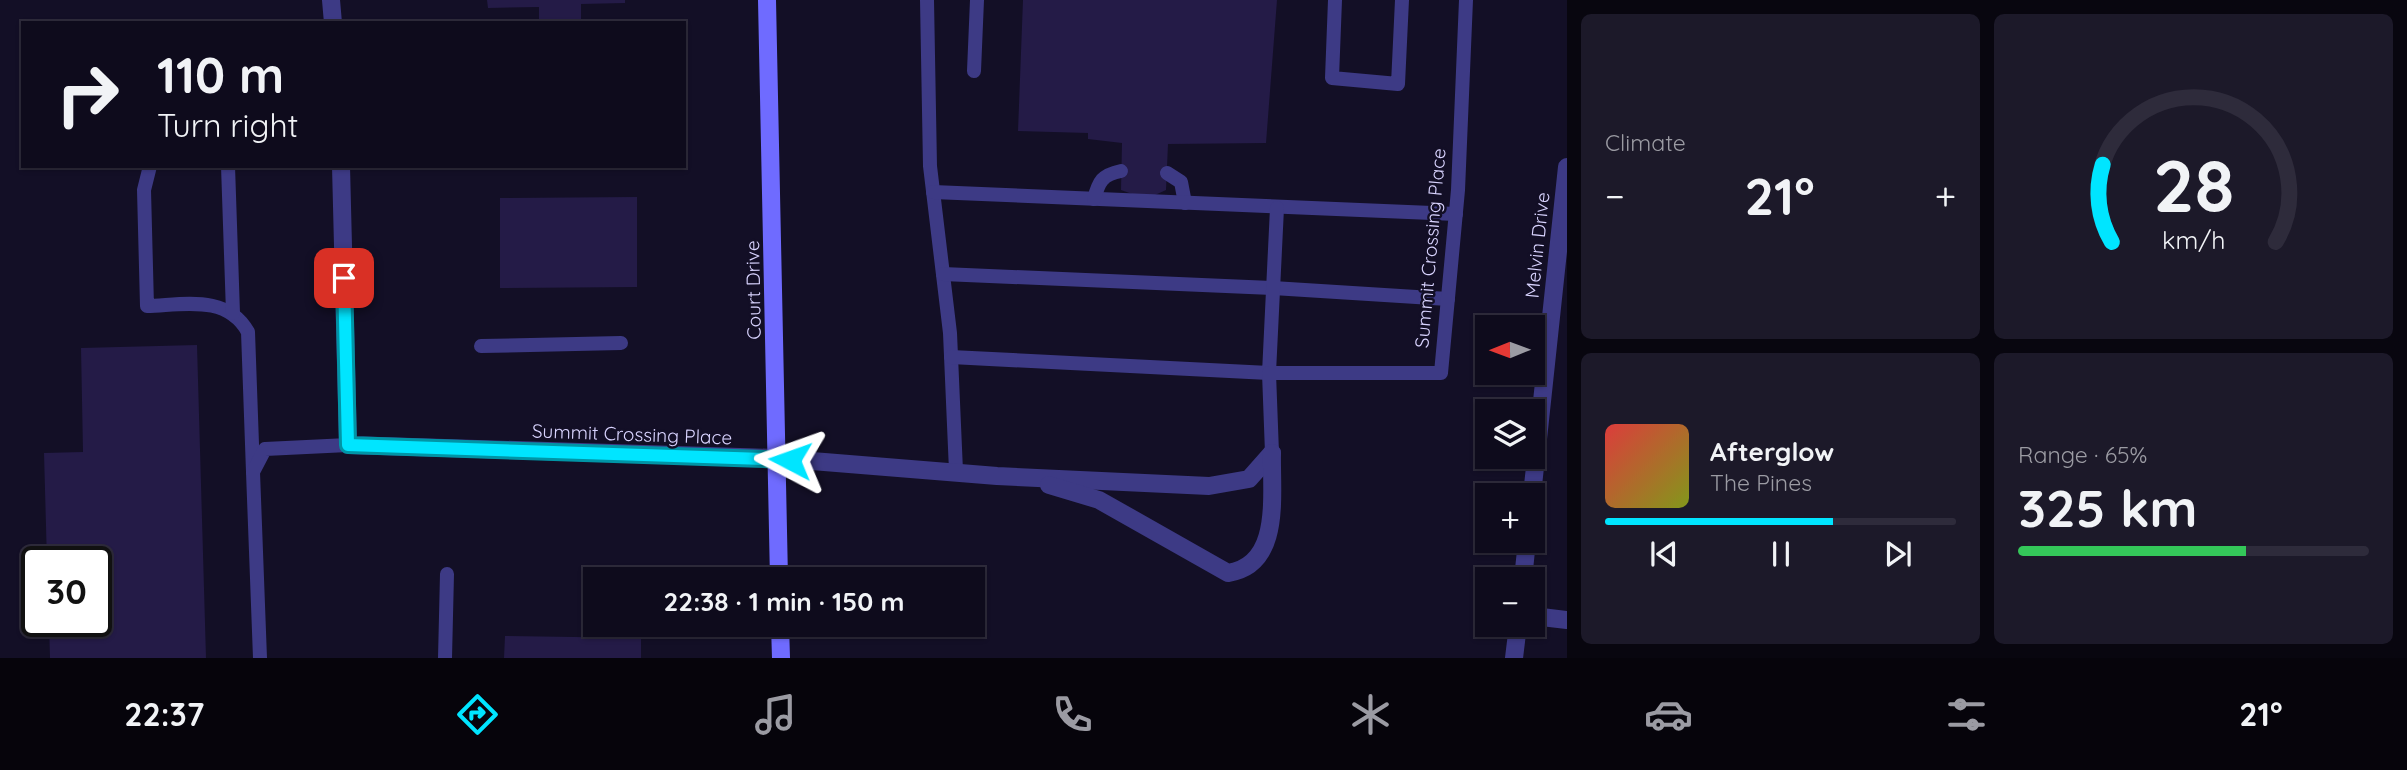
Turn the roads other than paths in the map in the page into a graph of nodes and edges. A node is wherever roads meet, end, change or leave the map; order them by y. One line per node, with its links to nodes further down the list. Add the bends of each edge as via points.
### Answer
1 (331, 0): 8 (street)
2 (767, 0): 32 (street, Court Drive)
3 (927, 0): 16 (lane)
4 (977, 0): 9 (lane)
5 (1335, 0): 6 (lane, via 1332,78 1398,84)
6 (1402, 0)
7 (1466, 0): 21 (lane, Summit Crossing Place)
8 (333, 21)
9 (974, 71)
10 (1567, 167): 19 (street, Melvin Drive)
11 (150, 168): 25 (lane, via 144,190 147,306 210,304)
12 (228, 168): 25 (lane)
13 (341, 168): 30 (street)
14 (1121, 171): 17 (lane, via 1098,181)
15 (1167, 173): 18 (lane, via 1181,182)
16 (933, 192): 17 (lane); 22 (lane)
17 (1094, 199): 18 (lane)
18 (1185, 203): 20 (lane)
19 (1565, 204): 36 (street, Melvin Drive)
20 (1277, 208): 21 (lane); 23 (lane)
21 (1455, 214): 24 (lane, Summit Crossing Place)
22 (943, 274): 23 (lane); 28 (lane)
23 (1273, 288): 24 (lane); 29 (lane)
24 (1448, 299): 29 (lane, Summit Crossing Place, via 1441,373)
25 (233, 313): 34 (lane, via 248,332)
26 (621, 343): 27 (lane)
27 (481, 346)
28 (951, 357): 29 (lane); 33 (lane)
29 (1269, 373): 31 (lane, Summit Crossing Place)
30 (348, 445): 32 (street, Summit Crossing Place); 34 (lane, via 265,449)
31 (1272, 453): 35 (street, Summit Crossing Place, via 1248,479 1209,486); 35 (street, Summit Crossing Place, via 1265,548 1245,571 1228,573 1099,500)
32 (775, 458): 33 (street, Summit Crossing Place); 37 (street, Court Drive)
33 (956, 471): 35 (street, Summit Crossing Place)
34 (253, 472): 43 (lane)
35 (1023, 477)
36 (1533, 483)
37 (779, 567)
38 (447, 574): 44 (lane)
39 (1545, 617): 40 (street)
40 (1567, 620)
41 (780, 637): 45 (street)
42 (1517, 637): 46 (street)
43 (260, 658)
44 (445, 658)
45 (781, 658)
46 (1514, 658)

